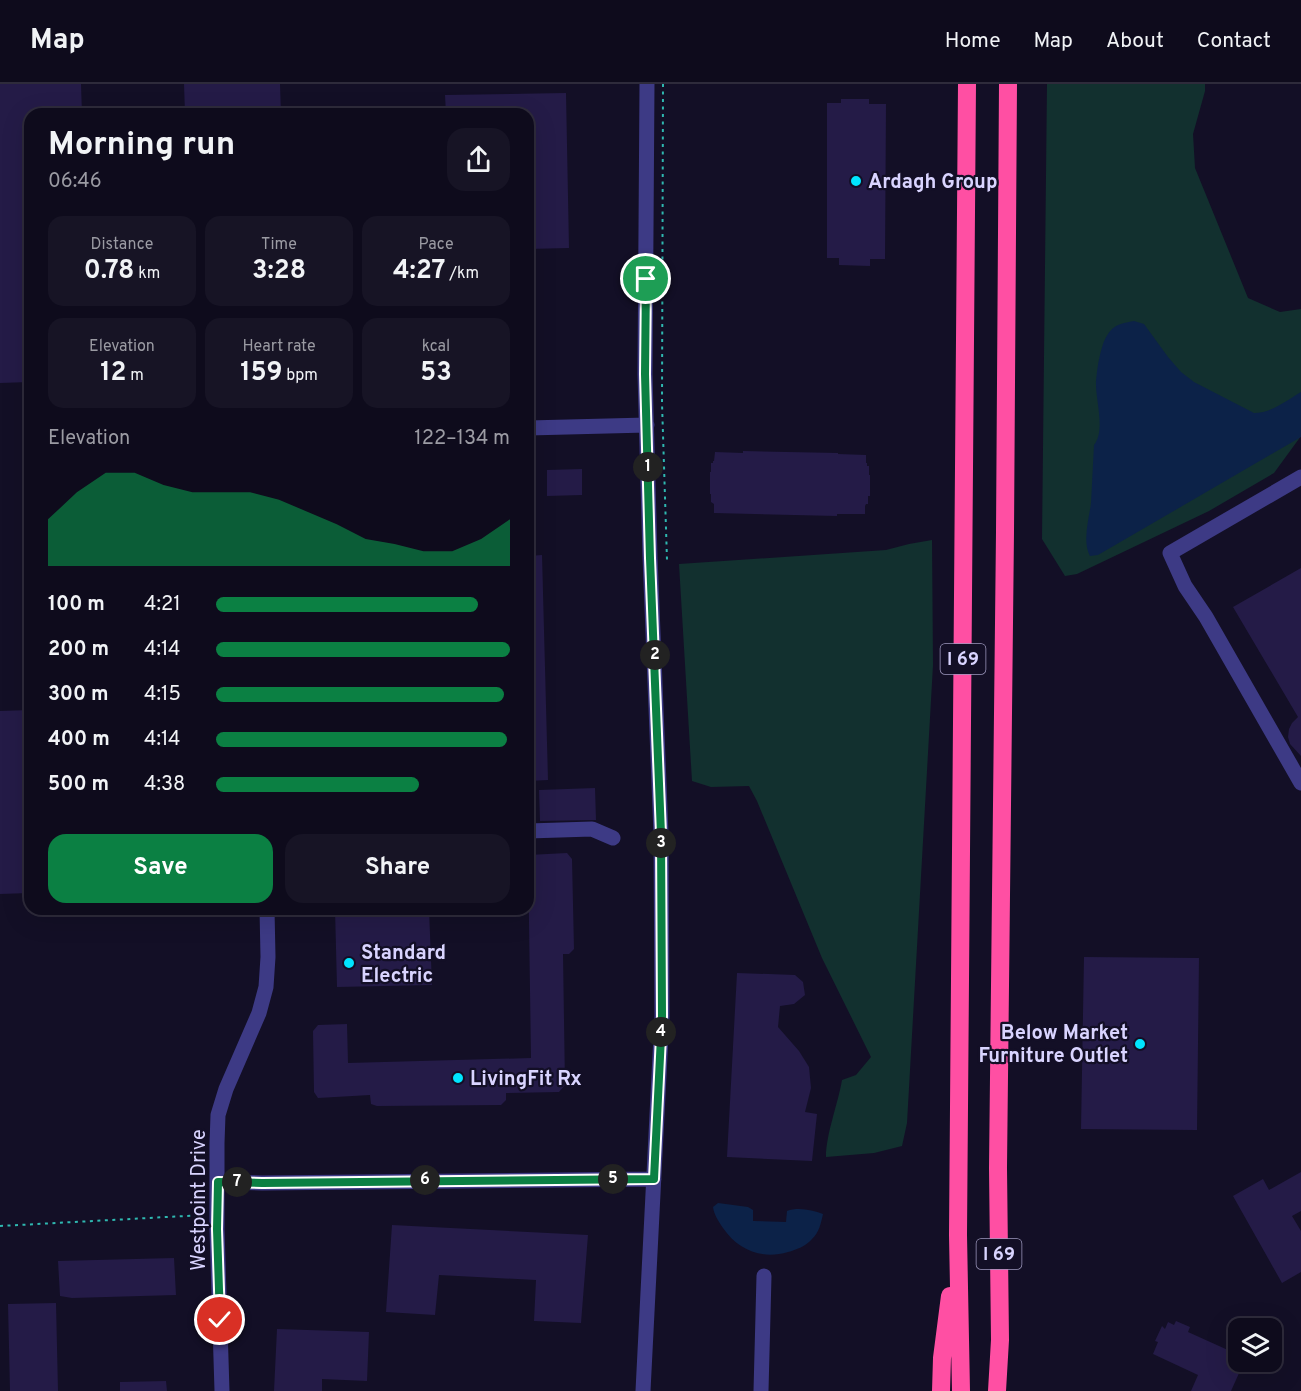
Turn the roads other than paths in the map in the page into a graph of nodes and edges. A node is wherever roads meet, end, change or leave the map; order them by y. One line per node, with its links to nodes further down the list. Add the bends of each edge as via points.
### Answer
1 (647, 84): 4 (street)
2 (967, 84): 13 (highway, I 69)
3 (1008, 84): 15 (highway, I 69, via 998,1168)
4 (647, 425): 5 (street); 11 (street, via 661,834 662,1016)
5 (534, 428)
6 (1301, 477): 7 (street, via 1170,553 1185,586)
7 (1301, 783)
8 (534, 831): 9 (street, via 592,830)
9 (613, 838)
10 (267, 915): 12 (street, Westpoint Drive, via 266,987 260,1013 218,1115)
11 (654, 1179): 12 (street); 17 (street)
12 (218, 1182): 16 (street, Westpoint Drive)
13 (958, 1234): 19 (highway); 20 (highway, I 69)
14 (764, 1276): 18 (street)
15 (1000, 1340): 21 (highway, I 69); 22 (highway)
16 (222, 1391)
17 (643, 1391)
18 (761, 1391)
19 (941, 1391)
20 (961, 1391)
21 (998, 1391)
22 (1007, 1391)

